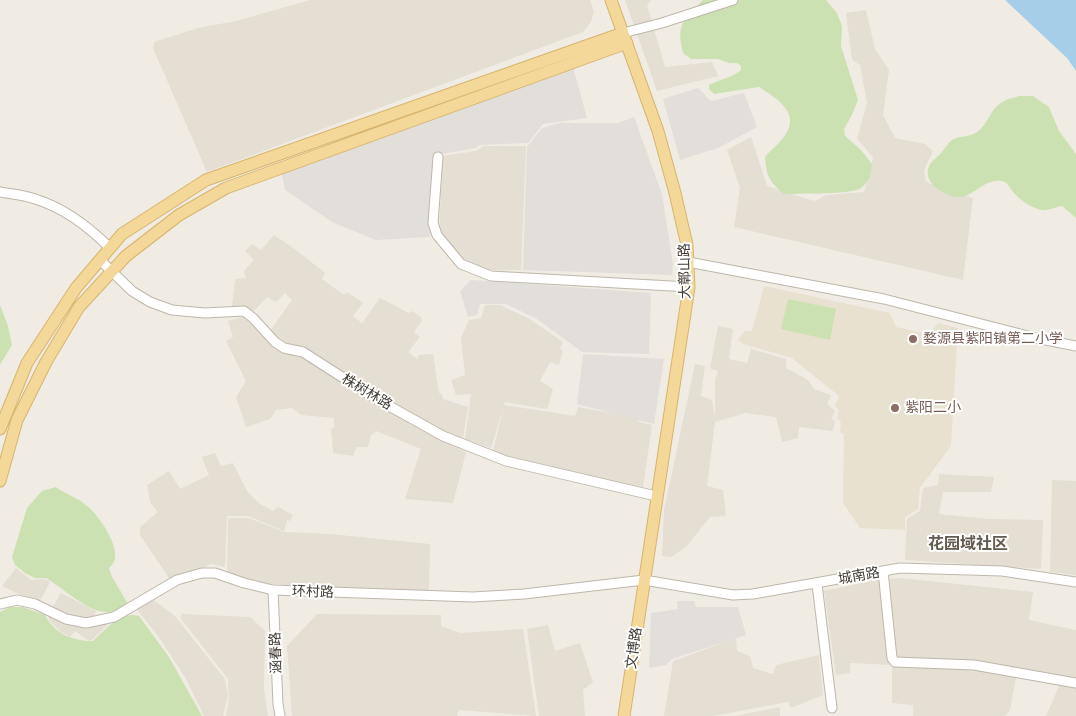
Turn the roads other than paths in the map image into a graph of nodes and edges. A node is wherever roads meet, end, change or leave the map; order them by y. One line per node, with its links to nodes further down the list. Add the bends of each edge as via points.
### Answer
1 (611, 0): 3 (main road, 大鄣山路)
2 (733, 0): 3 (street)
3 (625, 38): 6 (main road, via 206,180 122,234); 8 (main road, 大鄣山路, via 658,132 687,245); 9 (main road, via 226,188 179,215 126,256)
4 (438, 156): 10 (street, via 433,223 437,236 461,264 491,276)
5 (0, 192): 6 (street, via 36,199 64,212 88,227)
6 (110, 248): 7 (main road)
7 (100, 260): 9 (street, 株树林路); 12 (main road, via 76,288 27,363)
8 (688, 262): 10 (main road, 大鄣山路); 11 (street, via 884,299)
9 (112, 271): 13 (main road, via 79,307 46,362 17,420); 14 (street, 株树林路, via 132,291 172,310 205,313 244,311 284,348 303,352 442,436 506,461)
10 (689, 287): 14 (main road, 大鄣山路)
11 (1076, 346)
12 (0, 429)
13 (0, 481)
14 (656, 496): 16 (main road, 大鄣山路)
15 (883, 571): 17 (street, 城南路, via 900,568 1002,571); 18 (street, 城南路); 21 (street, via 895,662 974,664)
16 (644, 580): 18 (street, 城南路, via 732,595); 19 (street, 环村路, via 524,594 473,596); 24 (main road, 文博路)
17 (1076, 582)
18 (817, 584): 22 (street)
19 (273, 590): 20 (street, 环村路, via 215,573 202,573 177,580 114,617 86,623 66,619 35,604 17,600); 23 (street, 涵春路)
20 (0, 604)
21 (1076, 684)
22 (832, 708)
23 (280, 716)
24 (624, 716)

